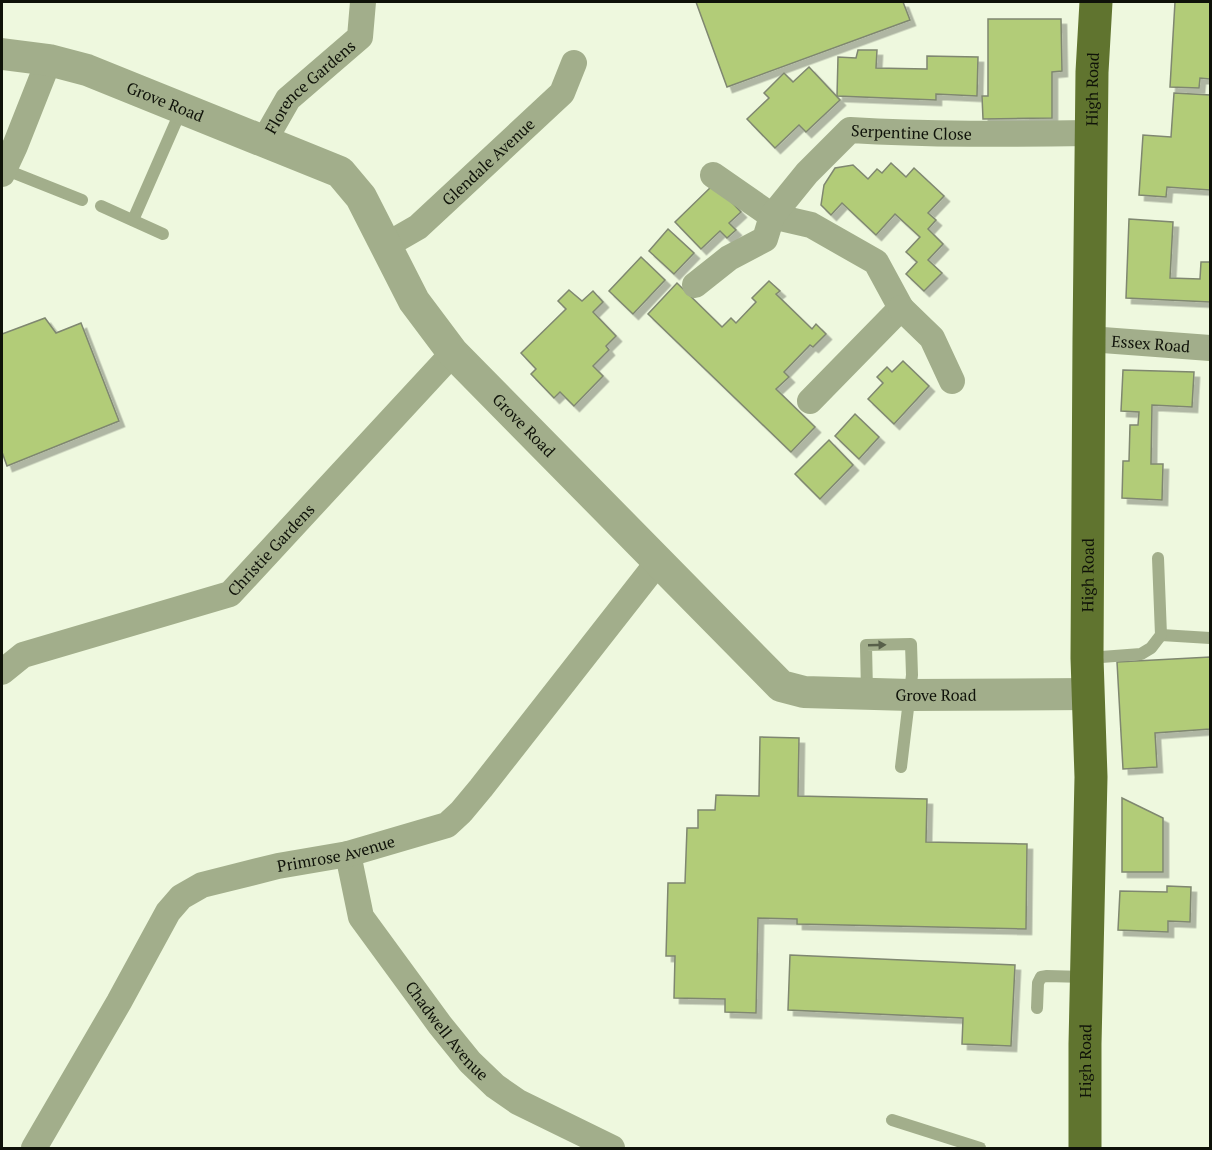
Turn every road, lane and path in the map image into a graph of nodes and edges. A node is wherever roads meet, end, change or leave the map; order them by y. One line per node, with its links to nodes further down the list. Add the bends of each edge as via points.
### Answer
1 (363, 2): 8 (street, Florence Gardens, via 360,37 288,99)
2 (1096, 2): 7 (main road, High Road)
3 (2, 54): 4 (street, Grove Road)
4 (49, 60): 6 (street, Grove Road, via 87,70); 9 (street)
5 (574, 63): 16 (street, Glendale Avenue, via 562,93 418,227)
6 (182, 108): 8 (street, Grove Road); 14 (lane)
7 (1092, 133): 13 (street, Serpentine Close, via 987,135 850,130); 19 (main road, High Road)
8 (264, 141): 16 (street, Grove Road, via 340,172 361,197)
9 (3, 171): 11 (lane)
10 (713, 175): 13 (street)
11 (82, 200)
12 (101, 206): 14 (lane)
13 (772, 216): 17 (street, Serpentine Close, via 765,239 729,258); 18 (street, via 811,225 876,262)
14 (134, 220): 15 (lane)
15 (163, 234)
16 (385, 246): 21 (street, Grove Road, via 414,301)
17 (695, 285)
18 (901, 308): 22 (street, via 932,338); 23 (street)
19 (1089, 339): 20 (street, Essex Road); 28 (main road, High Road)
20 (1210, 348)
21 (453, 353): 25 (street, Grove Road); 29 (street, Christie Gardens, via 230,594 23,655)
22 (952, 381)
23 (810, 401)
24 (1158, 558): 26 (lane)
25 (658, 562): 30 (street, Grove Road, via 781,686 804,692); 34 (street, Primrose Avenue, via 461,813 447,825)
26 (1161, 635): 27 (lane); 28 (lane, via 1141,654)
27 (1210, 638)
28 (1087, 658): 31 (main road, High Road)
29 (2, 672)
30 (867, 693): 32 (street, Grove Road); 32 (lane, one-way to 32, via 866,645 911,644)
31 (1088, 694): 32 (street, Grove Road); 35 (main road, High Road, via 1091,769)
32 (910, 695): 33 (lane)
33 (901, 767)
34 (348, 854): 38 (street, Primrose Avenue, via 202,885 181,897 168,912); 39 (street, Chadwell Avenue, via 361,917 470,1062 518,1102)
35 (1086, 977): 36 (lane, via 1041,977); 41 (main road, High Road)
36 (1037, 1008)
37 (892, 1120): 40 (lane)
38 (34, 1149)
39 (612, 1149)
40 (980, 1149)
41 (1085, 1149)

